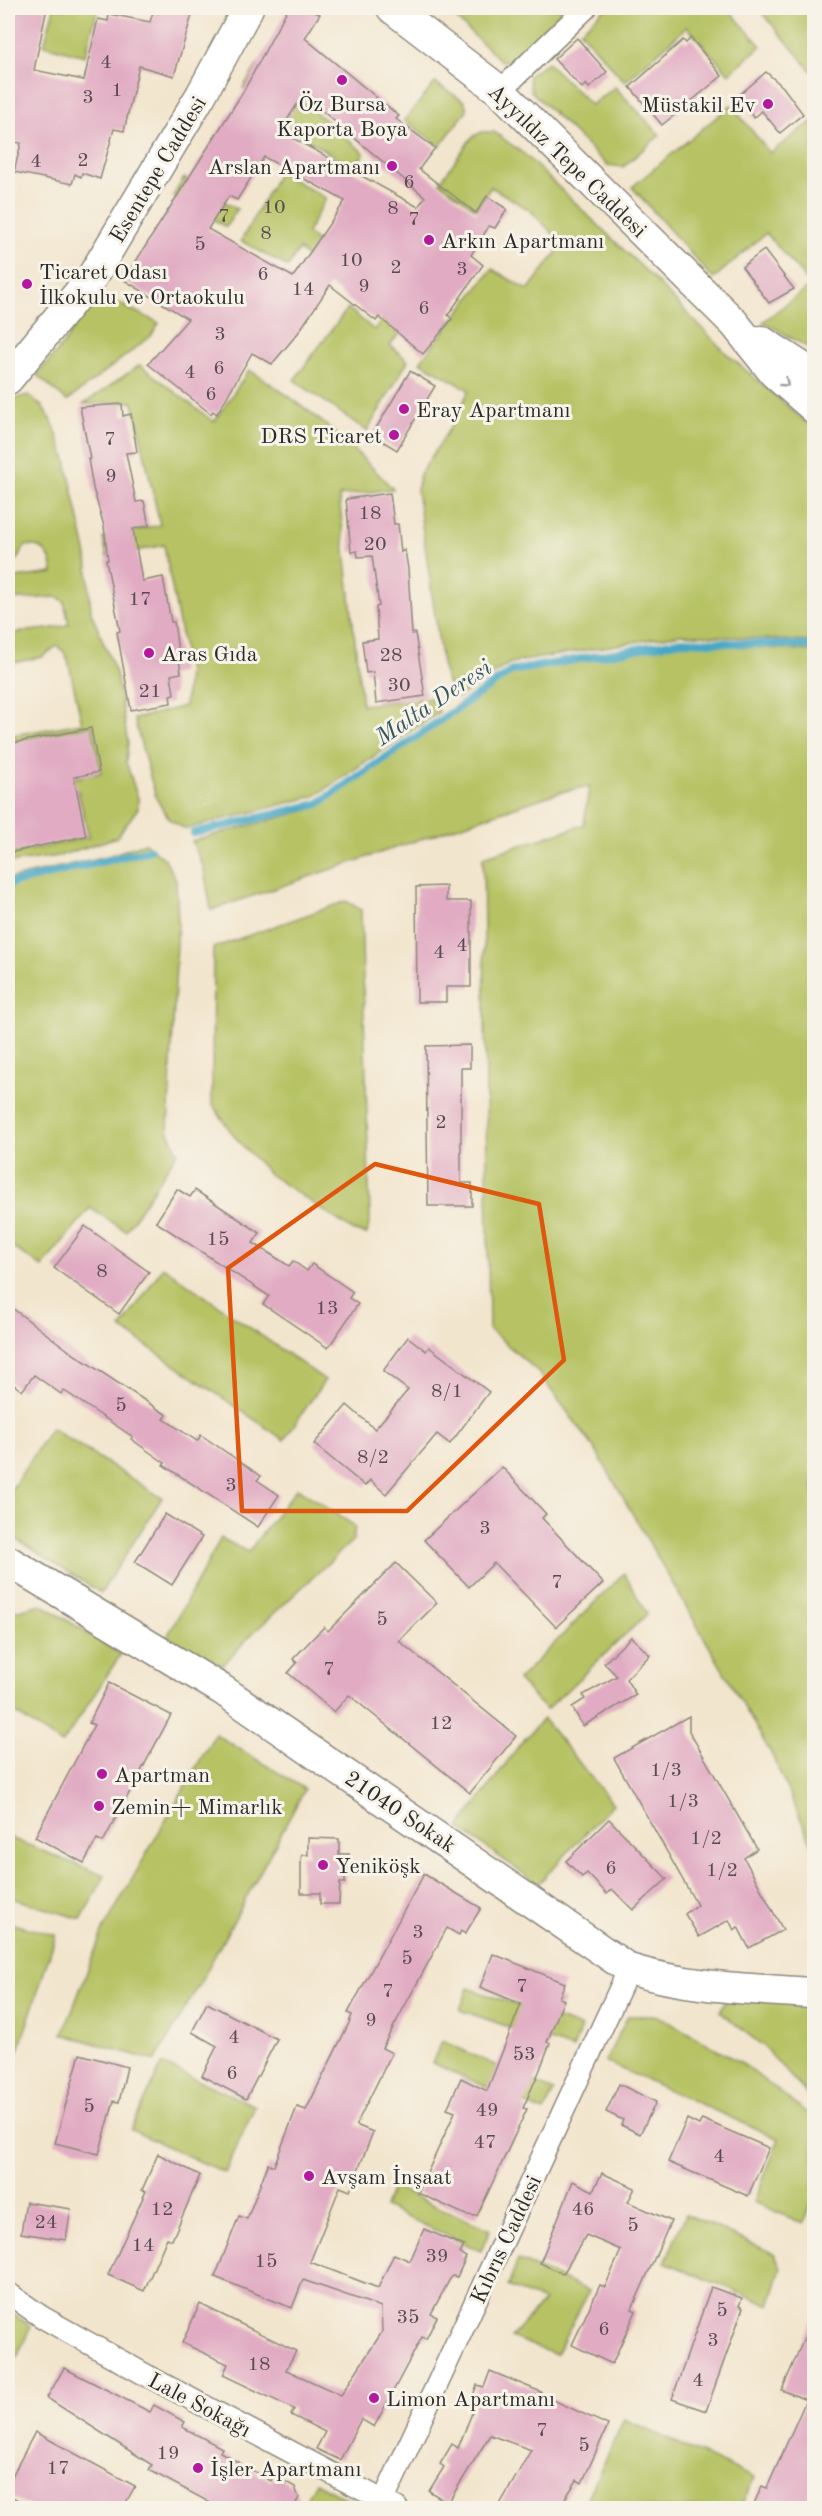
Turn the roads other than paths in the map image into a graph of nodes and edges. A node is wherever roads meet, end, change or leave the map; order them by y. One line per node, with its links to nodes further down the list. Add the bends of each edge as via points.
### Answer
1 (248, 8): 7 (main road, Esentepe Caddesi, via 92,277)
2 (392, 8): 4 (main road, Ayyıldız Tepe Caddesi)
3 (586, 8): 4 (street)
4 (500, 91): 5 (main road, Ayyıldız Tepe Caddesi)
5 (734, 323): 6 (main road, Ayyıldız Tepe Caddesi); 8 (main road, Ayyıldız Tepe Caddesi, one-way to 8, via 774,373)
6 (814, 375)
7 (8, 379)
8 (814, 408)
9 (8, 1561): 10 (main road, 21040 Sokak, via 221,1689)
10 (629, 1969): 11 (main road, 21040 Sokak, via 666,1981 700,1986); 13 (street, Kıbrıs Caddesi)
11 (814, 1993)
12 (8, 2293): 13 (street, Lale Sokağı, via 42,2317)
13 (386, 2506)

